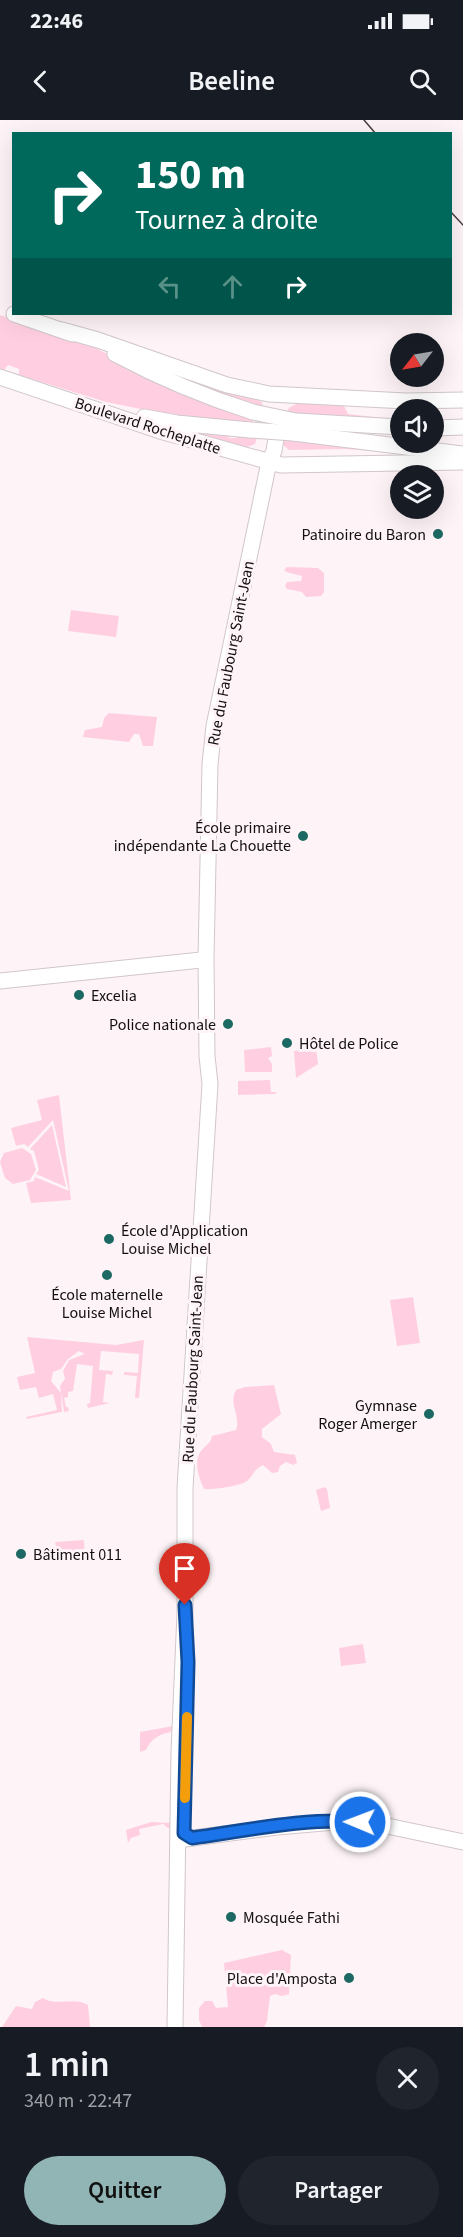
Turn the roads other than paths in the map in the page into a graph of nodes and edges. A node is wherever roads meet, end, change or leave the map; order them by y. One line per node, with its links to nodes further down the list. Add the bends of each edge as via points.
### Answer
1 (20, 315): 2 (main road)
2 (62, 330): 5 (main road, via 227,385); 8 (main road, bridge, via 175,384)
3 (0, 377): 4 (main road, Boulevard Rocheplatte)
4 (28, 386): 8 (main road, Boulevard Rocheplatte, bridge, via 177,423 250,430); 18 (main road, Boulevard Rocheplatte, via 160,431)
5 (275, 394): 6 (main road); 7 (main road)
6 (463, 400)
7 (276, 410)
8 (294, 426): 10 (main road); 12 (main road)
9 (463, 427): 11 (main road)
10 (390, 428)
11 (444, 428)
12 (329, 436): 15 (main road); 17 (main road)
13 (463, 436): 16 (main road)
14 (272, 437): 18 (main road, Rue du Faubourg Saint-Jean, via 274,451)
15 (390, 437)
16 (444, 437)
17 (463, 454)
18 (269, 462): 19 (main road, Boulevard Rocheplatte); 20 (main road, Rue du Faubourg Saint-Jean, via 214,726 208,783)
19 (463, 462)
20 (207, 963): 21 (main road); 22 (main road, Rue du Faubourg Saint-Jean); 22 (main road, Rue du Faubourg Saint-Jean, via 213,1035)
21 (0, 981)
22 (210, 1075): 23 (main road, Rue du Faubourg Saint-Jean, via 185,1488)
23 (185, 1605): 24 (main road, via 188,1662); 24 (main road, Rue du Faubourg Saint-Jean, via 179,1752)
24 (184, 1836): 25 (main road, via 347,1821); 26 (main road, via 176,1923); 27 (main road)
25 (463, 1842)
26 (175, 2027)
27 (180, 2027)

